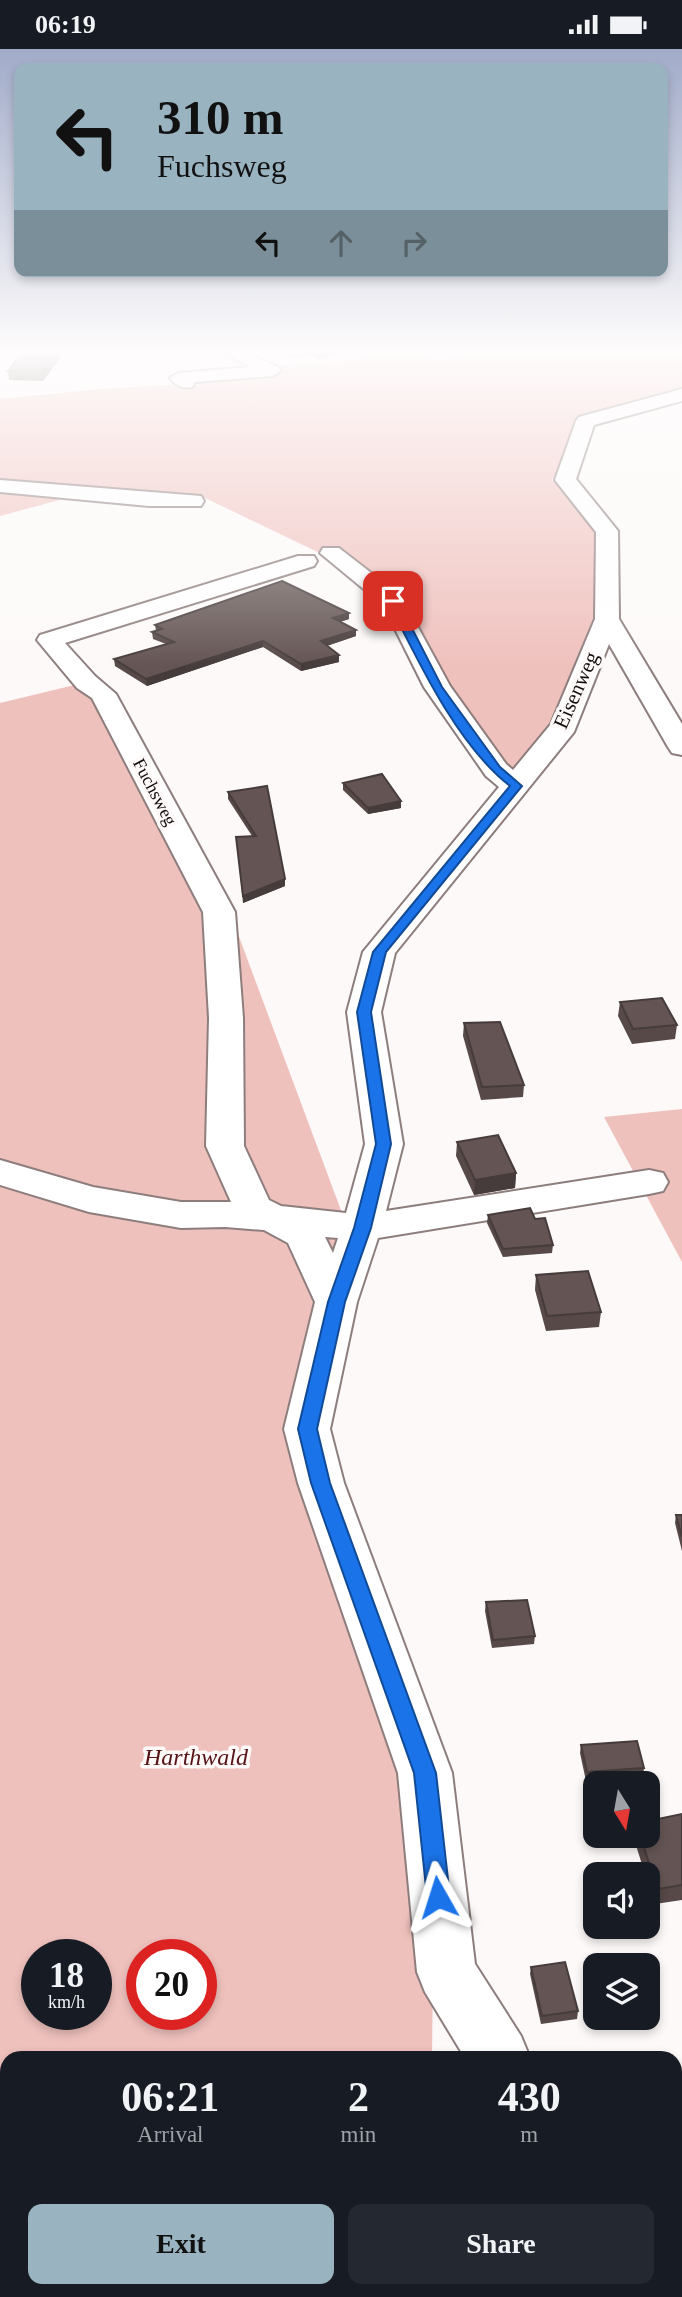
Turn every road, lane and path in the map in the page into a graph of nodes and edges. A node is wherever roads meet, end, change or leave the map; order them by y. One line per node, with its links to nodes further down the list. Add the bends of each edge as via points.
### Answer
1 (571, 457): 4 (street, Eisenweg, via 565,480 607,531)
2 (0, 486): 3 (street)
3 (193, 501)
4 (607, 619): 5 (street); 6 (street, Eisenweg, via 564,726)
5 (682, 747)
6 (516, 786): 9 (street, Fuchsweg, via 496,770 436,687 393,601 319,557 48,640 103,694 219,912 226,1018 225,1146 253,1207); 10 (street, Eisenweg, via 379,952 364,1012 384,1144)
7 (0, 1172): 9 (street, via 89,1199 181,1215)
8 (649, 1182): 10 (street)
9 (272, 1218): 10 (street); 11 (street, via 304,1235)
10 (362, 1228): 11 (street, Eisenweg)
11 (336, 1302): 12 (street, Eisenweg, via 307,1429 321,1483 425,1773 446,1972)
12 (495, 2051)

